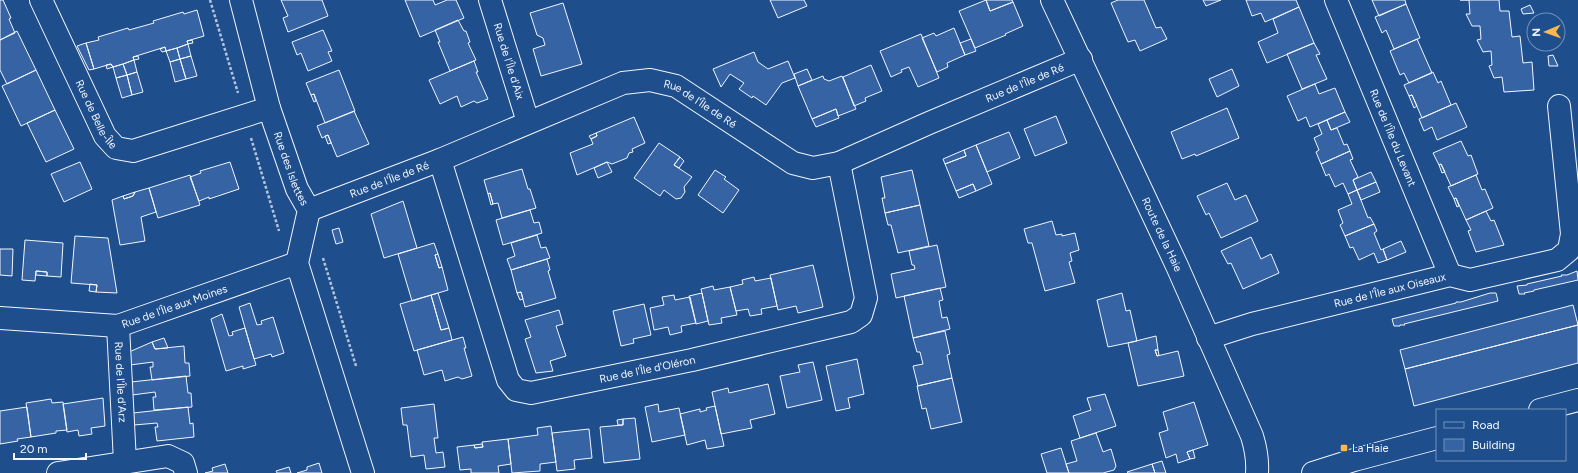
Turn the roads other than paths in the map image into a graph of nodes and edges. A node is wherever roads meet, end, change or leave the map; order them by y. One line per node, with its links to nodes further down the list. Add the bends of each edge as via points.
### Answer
1 (41, 0): 8 (street, Rue de Belle-Île, via 105,136 116,148 133,151)
2 (241, 0): 8 (street, Rue des Islettes)
3 (490, 0): 9 (street, Rue de l'Île d'Aix)
4 (1052, 0): 6 (street, Route de la Haie)
5 (1336, 0): 14 (street, Rue de l'Île du Levant)
6 (1081, 59): 11 (street, Rue de l'Île de Ré); 17 (street, Route de la Haie)
7 (1559, 106): 14 (street, Rue de l'Île aux Oiseaux, via 1572,234 1569,250 1557,260 1470,280)
8 (269, 108): 12 (street, Rue des Islettes, via 297,189)
9 (528, 122): 10 (street, Rue de l'Île de Ré); 11 (street, Rue de l'Île de Ré, via 623,83 650,80 676,86 793,163 813,168)
10 (440, 160): 11 (street, Rue de l'Île d'Oléron, via 508,380 516,390 531,393 692,360 852,322 861,315 866,298); 12 (street, Rue de l'Île de Ré)
11 (840, 163)
12 (309, 210): 13 (street, Rue des Islettes)
13 (296, 263): 16 (street, Rue de l'Île aux Moines); 24 (street)
14 (1450, 275): 17 (street, Rue de l'Île aux Oiseaux, via 1252,324)
15 (0, 318): 16 (street, Rue de l'Île aux Moines)
16 (118, 326): 21 (street, Rue de l'Île d'Arz)
17 (1208, 338): 25 (street, Route de la Haie, via 1252,436 1258,463)
18 (1578, 400): 19 (street)
19 (1544, 409)
20 (1436, 438): 26 (street)
21 (125, 462): 22 (street); 23 (street, via 168,456 183,462)
22 (58, 473)
23 (186, 473)
24 (363, 473)
25 (1257, 473)
26 (1313, 473)

